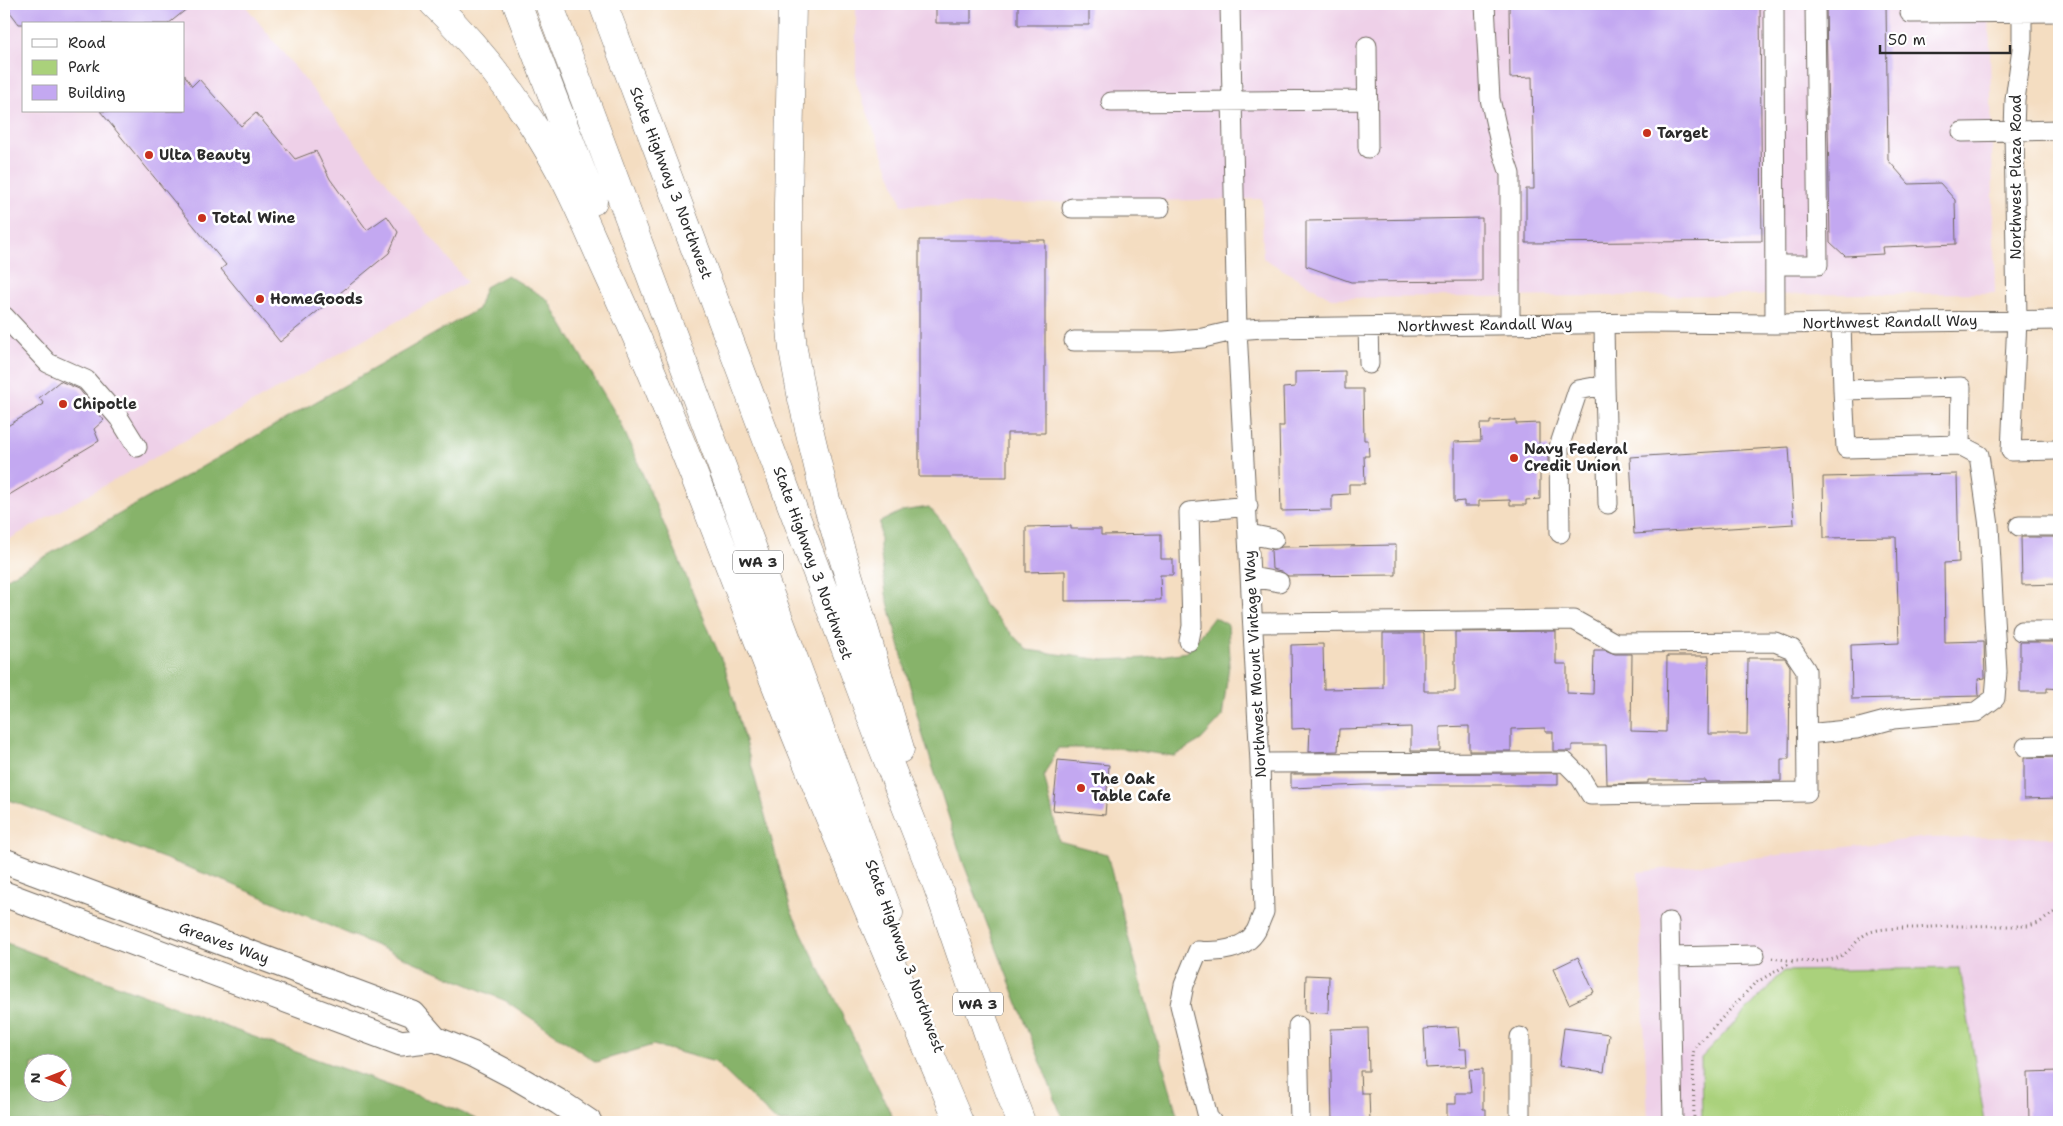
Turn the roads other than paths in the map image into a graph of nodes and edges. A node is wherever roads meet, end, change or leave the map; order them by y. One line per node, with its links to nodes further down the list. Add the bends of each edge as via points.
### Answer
1 (434, 4): 34 (highway, via 458,27 532,122 565,180)
2 (517, 4): 34 (highway, via 590,194)
3 (549, 4): 69 (highway, State Highway 3 Northwest / WA 3, via 822,731)
4 (603, 4): 59 (highway, State Highway 3 Northwest / WA 3, via 874,726)
5 (792, 4): 59 (highway, via 788,297 793,348 826,500)
6 (1230, 4): 15 (street)
7 (1485, 4): 28 (street, via 1490,99 1510,174)
8 (1774, 4): 23 (street)
9 (1815, 4): 23 (street, via 1818,265)
10 (2022, 8): 11 (street); 12 (street); 17 (street, Northwest Plaza Road, via 2022,49)
11 (2059, 12)
12 (1910, 13)
13 (1367, 46): 14 (street)
14 (1368, 100): 15 (street); 20 (street)
15 (1232, 101): 16 (street); 32 (street)
16 (1111, 102)
17 (2014, 130): 18 (street); 19 (street); 25 (street, Northwest Plaza Road)
18 (2059, 130)
19 (1962, 132)
20 (1368, 148)
21 (1072, 208): 22 (street)
22 (1160, 208)
23 (1776, 266): 30 (street)
24 (4, 316): 39 (street, via 48,363 86,380 119,418)
25 (2017, 320): 26 (street, Northwest Randall Way); 27 (street, Northwest Randall Way); 40 (street, Northwest Plaza Road, via 2011,451)
26 (2059, 320)
27 (1841, 323): 30 (street, Northwest Randall Way); 37 (street)
28 (1510, 324): 29 (street, Northwest Randall Way); 31 (street, Northwest Randall Way)
29 (1604, 324): 30 (street, Northwest Randall Way); 36 (street)
30 (1775, 324)
31 (1368, 327): 32 (street, Northwest Randall Way); 35 (street)
32 (1237, 330): 33 (street, Northwest Randall Way, via 1203,338 1164,341); 42 (street, Northwest Mount Vintage Way)
33 (1074, 342)
34 (644, 351): 68 (highway, via 808,767)
35 (1368, 364)
36 (1605, 385): 41 (street); 45 (street, via 1578,390 1559,447)
37 (1843, 390): 38 (street, via 1846,448); 38 (street, via 1961,387)
38 (1960, 445): 54 (street, via 1979,455 1989,526 1997,672 1995,698 1976,712 1893,719 1856,729)
39 (137, 447)
40 (2056, 450)
41 (1608, 504)
42 (1248, 506): 46 (street, Northwest Mount Vintage Way); 53 (street, via 1189,512 1192,626)
43 (2019, 526): 44 (street)
44 (2059, 526)
45 (1560, 533)
46 (1249, 534): 47 (street); 48 (street, Northwest Mount Vintage Way)
47 (1274, 539)
48 (1251, 577): 49 (street); 50 (street, Northwest Mount Vintage Way)
49 (1280, 582)
50 (1253, 623): 54 (street, via 1574,620 1615,643 1775,642 1792,649 1806,670); 57 (street, Northwest Mount Vintage Way)
51 (2020, 631): 52 (street)
52 (2059, 631)
53 (1189, 641)
54 (1807, 734): 57 (street, via 1807,792 1591,795 1565,762)
55 (2059, 746): 56 (street)
56 (2026, 747)
57 (1260, 763): 71 (street, Northwest Mount Vintage Way, via 1264,912 1255,933 1238,947 1198,951 1184,985 1180,1005 1208,1117)
58 (4, 861): 66 (main road, Greaves Way, via 413,1014)
59 (937, 885): 70 (highway, State Highway 3 Northwest / WA 3)
60 (4, 894): 66 (main road, Greaves Way, via 401,1043)
61 (1669, 922): 63 (street)
62 (1760, 956): 63 (street)
63 (1671, 957): 74 (street)
64 (1298, 1026): 72 (street)
65 (1520, 1037): 73 (street)
66 (434, 1039): 67 (main road, Greaves Way, via 516,1077)
67 (589, 1122)
68 (959, 1122)
69 (964, 1122)
70 (1020, 1122)
71 (1212, 1122)
72 (1300, 1122)
73 (1520, 1122)
74 (1673, 1122)

